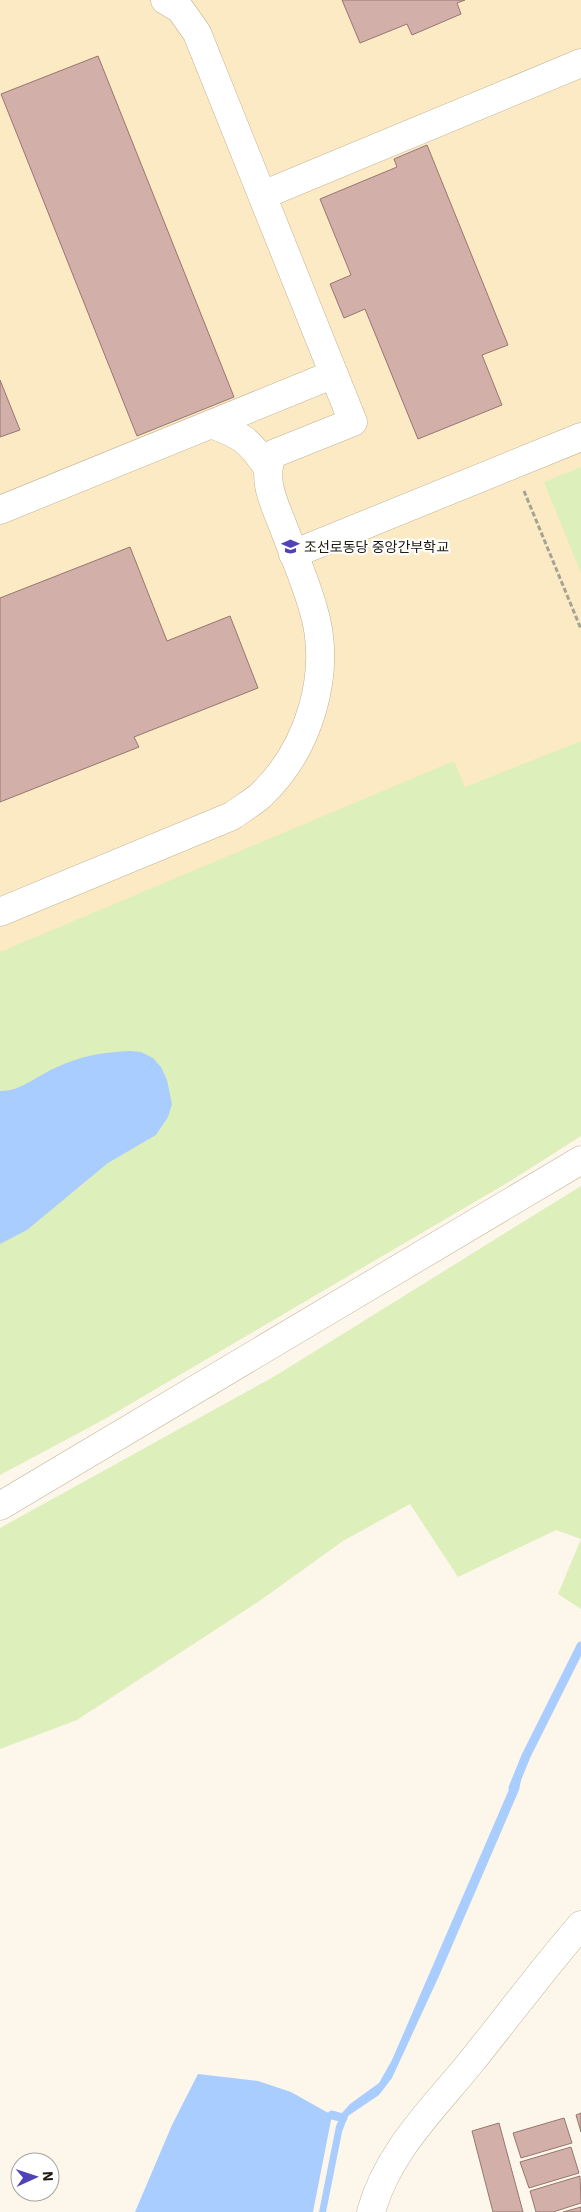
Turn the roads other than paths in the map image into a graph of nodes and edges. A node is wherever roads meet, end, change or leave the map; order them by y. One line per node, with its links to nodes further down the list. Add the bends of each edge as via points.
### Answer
1 (165, 0): 3 (street, via 180,9 197,34)
2 (581, 63): 3 (street)
3 (263, 195): 4 (street)
4 (334, 374): 5 (street); 7 (street, via 354,422 273,454)
5 (211, 424): 7 (street, via 239,434 256,450); 8 (street)
6 (581, 437): 9 (street)
7 (267, 467): 9 (street, via 270,492)
8 (0, 510)
9 (293, 554): 10 (street, via 314,609 319,641 319,678 308,726 287,763 260,796 232,816)
10 (0, 912)
11 (581, 1160): 12 (street)
12 (0, 1506)
13 (581, 1925): 14 (street, via 421,2120 398,2152)
14 (371, 2212)

